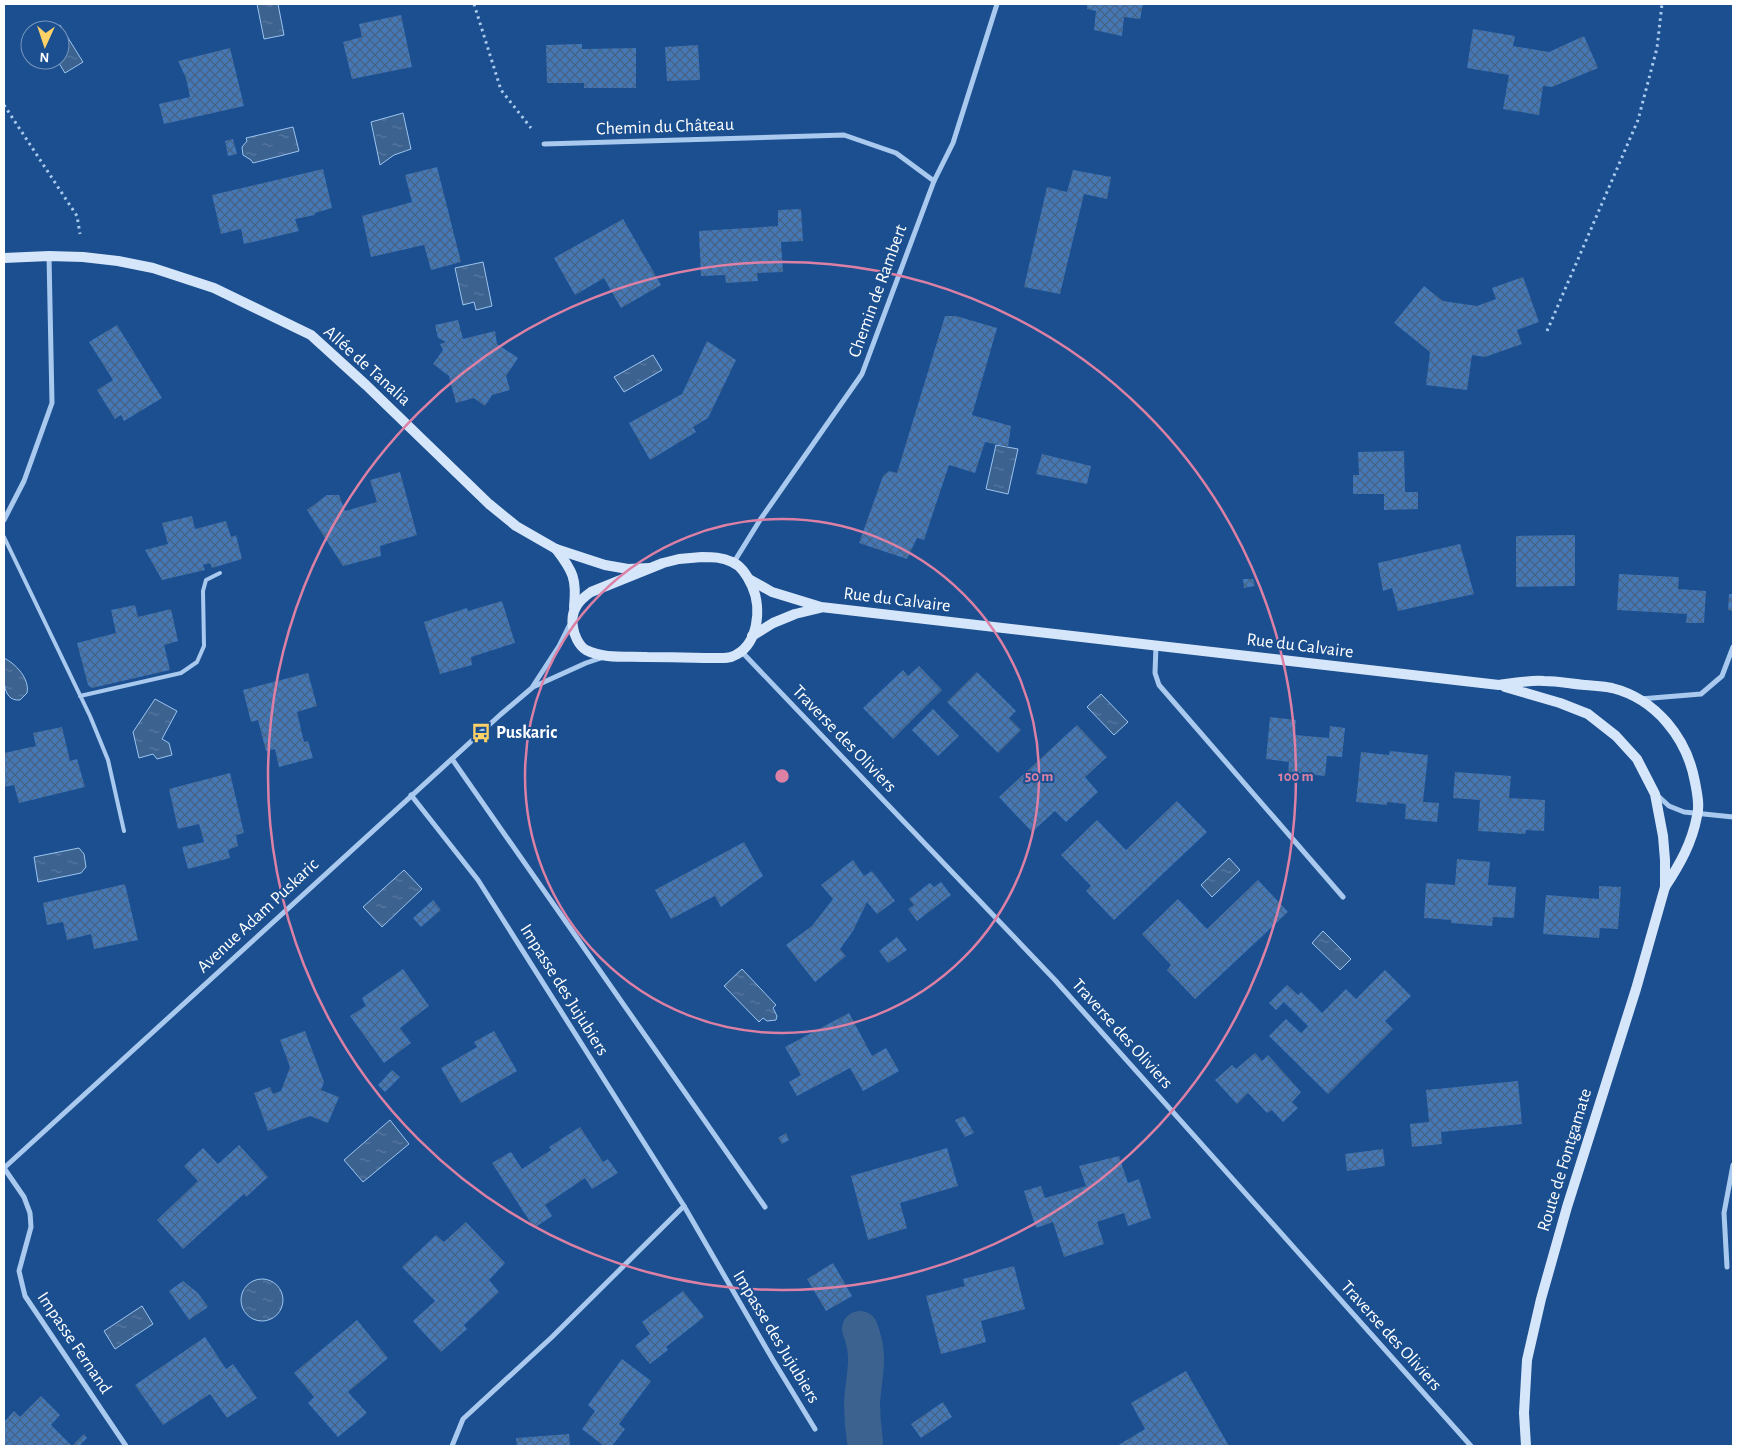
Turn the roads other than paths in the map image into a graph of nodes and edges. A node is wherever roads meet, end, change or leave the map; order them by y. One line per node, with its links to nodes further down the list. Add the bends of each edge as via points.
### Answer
1 (997, 4): 3 (street, Chemin de Rambert, via 953,143)
2 (544, 144): 3 (street, Chemin du Château, via 844,135 896,153)
3 (934, 181): 9 (street, Chemin de Rambert, via 862,374)
4 (49, 256): 5 (street, Allée de Tanalia); 6 (street, via 52,403 24,480); 8 (street, Allée de Tanalia, via 118,261 153,268 214,288 311,336 489,504 516,526)
5 (4, 258)
6 (4, 520)
7 (4, 537): 22 (lane)
8 (556, 549): 10 (street, Allée de Tanalia, via 605,565); 14 (street, Allée de Tanalia, via 574,577)
9 (734, 562): 10 (street, via 719,558 679,559); 12 (street)
10 (650, 568): 14 (street, via 591,592 582,598)
11 (220, 573): 22 (lane, via 206,580 203,591 204,646 196,662 180,673)
12 (749, 578): 13 (street, Rue du Calvaire, via 772,592); 15 (street, via 758,607)
13 (821, 608): 15 (street, Rue du Calvaire, via 795,614); 16 (street, Rue du Calvaire)
14 (573, 614): 19 (street, via 573,629 578,642 585,650); 21 (street, Avenue Adam Puskaric, via 559,646)
15 (752, 636): 18 (street)
16 (1156, 646): 20 (street, Rue du Calvaire); 31 (street, via 1155,673 1159,685)
17 (1733, 647): 23 (street, via 1722,676 1701,694)
18 (740, 651): 19 (street, via 732,657 720,658); 40 (street, Traverse des Oliviers, via 1055,980)
19 (607, 656): 21 (street, Avenue Adam Puskaric)
20 (1499, 685): 23 (street, Rue du Calvaire, via 1543,681 1612,688); 25 (street, Route de Fontgamate, via 1588,714 1616,736 1637,759)
21 (533, 687): 24 (street, Avenue Adam Puskaric)
22 (80, 696): 29 (lane, via 108,760)
23 (1637, 699): 27 (street, Rue du Calvaire, via 1658,712 1683,745 1694,773)
24 (452, 758): 26 (street, Avenue Adam Puskaric); 35 (street)
25 (1655, 794): 27 (street, via 1669,806); 30 (street, Route de Fontgamate, via 1663,836)
26 (411, 795): 33 (street, Avenue Adam Puskaric); 34 (street, Impasse des Jujubiers, via 478,880)
27 (1698, 814): 28 (street); 30 (street, Route de Fontgamate, via 1682,861)
28 (1733, 817)
29 (124, 831)
30 (1665, 887): 41 (street, Route de Fontgamate, via 1541,1299 1527,1360)
31 (1343, 897)
32 (1733, 1165): 36 (street, via 1724,1213)
33 (4, 1168): 38 (street, Impasse Fernand, via 24,1197 30,1213 31,1227 19,1271 25,1296)
34 (684, 1206): 37 (street, Impasse des Jujubiers); 39 (street, via 552,1337 463,1419)
35 (765, 1207)
36 (1727, 1267)
37 (815, 1429)
38 (126, 1446)
39 (452, 1446)
40 (1471, 1446)
41 (1526, 1446)

